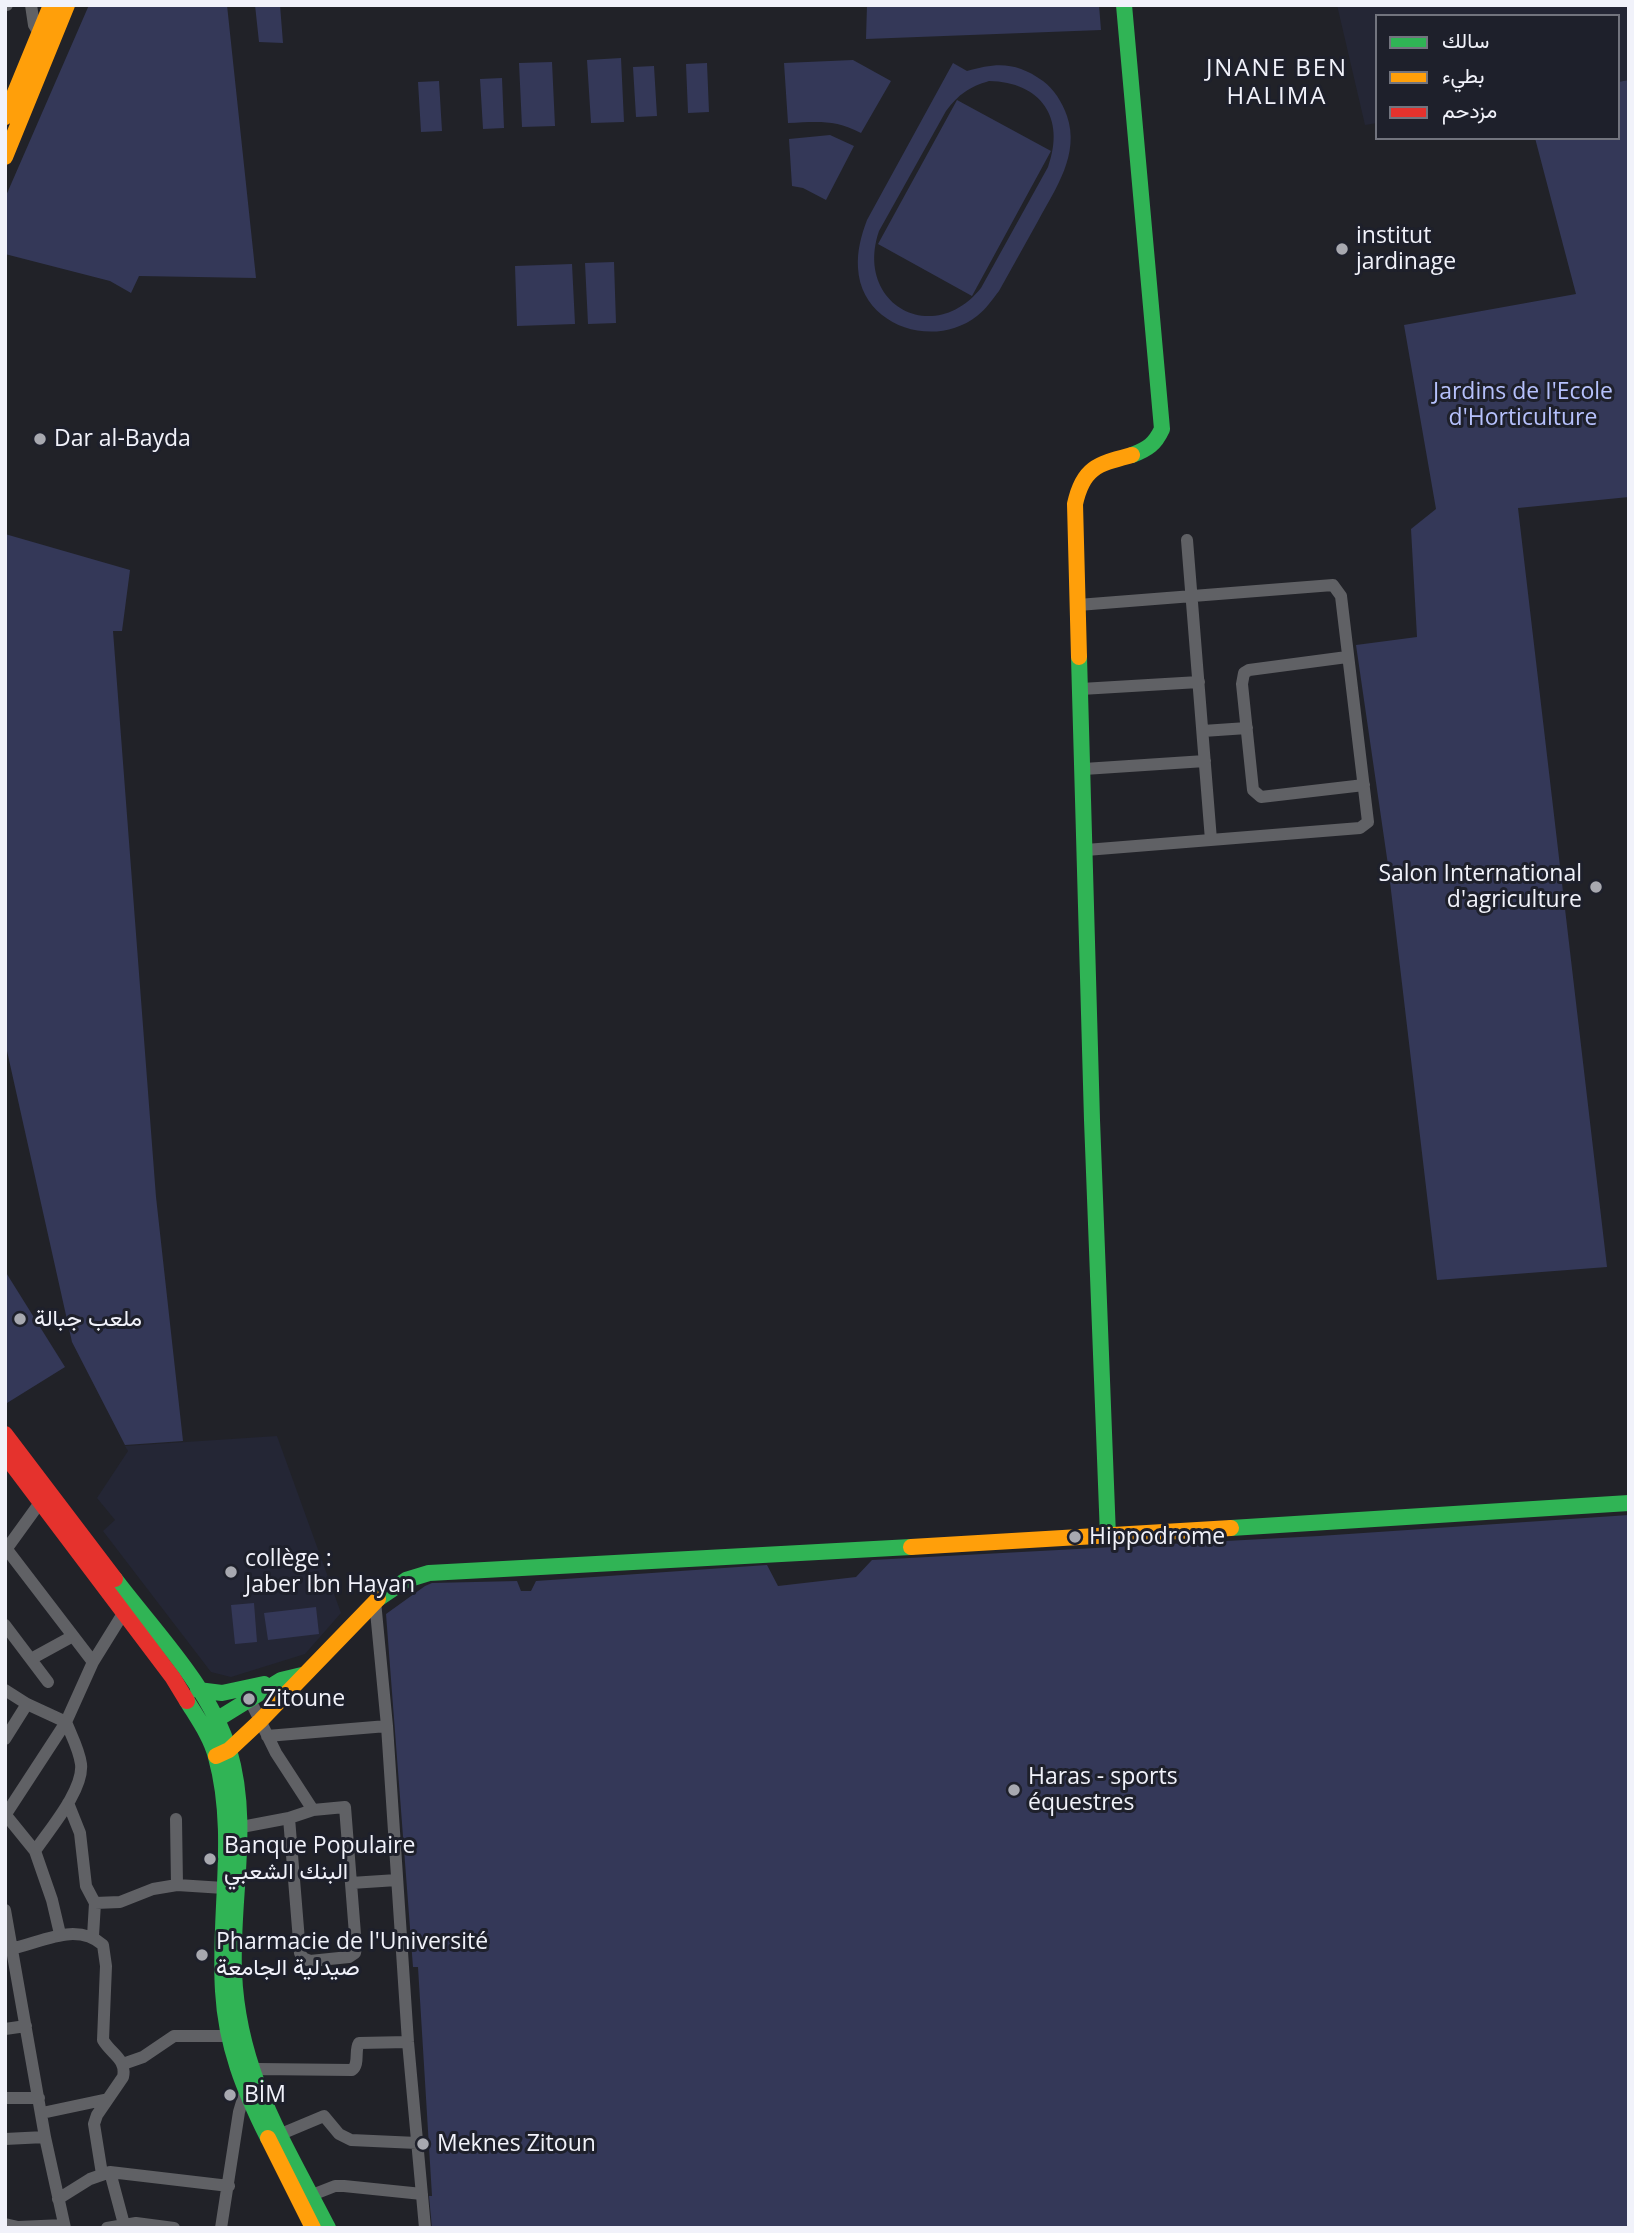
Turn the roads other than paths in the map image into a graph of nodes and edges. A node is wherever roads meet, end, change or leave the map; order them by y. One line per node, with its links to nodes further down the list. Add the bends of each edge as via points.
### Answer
1 (31, 5): 5 (street)
2 (51, 5): 5 (main road)
3 (67, 5): 7 (main road)
4 (1124, 5): 10 (main road, via 1162,429 1158,442 1150,448 1097,466 1081,479 1076,504)
5 (40, 35): 6 (main road)
6 (5, 117)
7 (5, 157)
8 (1187, 540): 9 (street)
9 (1193, 595): 10 (street); 11 (street, via 1333,585 1341,596); 12 (street)
10 (1078, 605): 13 (main road)
11 (1347, 657): 14 (street, via 1244,673); 18 (street)
12 (1199, 682): 13 (street); 15 (street)
13 (1081, 689): 17 (main road)
14 (1247, 728): 15 (street); 18 (street, via 1253,790 1258,796)
15 (1203, 732): 16 (street)
16 (1205, 761): 17 (street); 19 (street)
17 (1084, 769): 20 (main road)
18 (1364, 785): 19 (street, via 1368,821 1360,828)
19 (1211, 840): 20 (street)
20 (1086, 850): 25 (main road)
21 (5, 1434): 23 (main road)
22 (5, 1455): 23 (main road)
23 (44, 1496): 26 (street); 28 (main road); 36 (main road)
24 (1629, 1503): 25 (main road)
25 (1108, 1536): 27 (main road, via 429,1573 406,1580)
26 (6, 1548): 30 (street)
27 (375, 1601): 33 (main road); 41 (street)
28 (124, 1612): 32 (street); 40 (main road)
29 (5, 1625): 31 (street)
30 (73, 1636): 31 (street); 32 (street)
31 (31, 1659): 34 (street)
32 (93, 1662): 39 (street)
33 (302, 1675): 37 (main road); 42 (main road)
34 (48, 1682)
35 (5, 1690): 38 (street)
36 (198, 1690): 37 (main road); 40 (main road)
37 (247, 1694): 40 (main road); 42 (street)
38 (27, 1704): 39 (street); 43 (street)
39 (66, 1722): 45 (street, via 81,1765 79,1782); 47 (street)
40 (210, 1724): 44 (main road)
41 (387, 1726): 42 (street); 52 (street)
42 (263, 1728): 44 (main road); 46 (street)
43 (5, 1739)
44 (222, 1753): 50 (main road, via 223,1793)
45 (68, 1803): 51 (street); 56 (street, via 80,1833 86,1886)
46 (313, 1810): 48 (street); 53 (street, via 345,1807)
47 (6, 1814): 51 (street)
48 (289, 1818): 50 (street); 53 (street, via 303,1958 310,1961 355,1953)
49 (176, 1819): 54 (street)
50 (233, 1829): 55 (main road); 66 (main road, via 234,1969)
51 (35, 1851): 58 (street)
52 (397, 1880): 53 (street); 64 (street)
53 (351, 1883)
54 (177, 1885): 55 (street); 56 (street, via 120,1902)
55 (224, 1888): 63 (main road, via 222,1974)
56 (95, 1903): 59 (street)
57 (5, 1910): 60 (street)
58 (60, 1934): 59 (street); 60 (street)
59 (93, 1936): 65 (street, via 103,1945 106,1957 103,2040)
60 (9, 1949): 61 (street)
61 (26, 2026): 62 (street); 69 (street)
62 (5, 2029)
63 (228, 2036): 65 (street, via 174,2036); 67 (main road)
64 (408, 2042): 66 (street, via 359,2043 352,2070 261,2068); 75 (street)
65 (123, 2064): 70 (street, via 123,2077)
66 (253, 2075): 67 (street); 72 (main road)
67 (245, 2092): 77 (street); 87 (main road)
68 (5, 2098): 69 (street)
69 (39, 2098): 71 (street)
70 (108, 2099): 71 (street); 76 (street, via 94,2124)
71 (42, 2113): 73 (street)
72 (281, 2134): 75 (street, via 324,2116 351,2140); 79 (main road)
73 (45, 2137): 74 (street); 80 (street)
74 (5, 2139)
75 (417, 2143): 78 (street)
76 (106, 2173): 77 (street); 80 (street); 82 (street)
77 (229, 2186): 86 (street)
78 (422, 2194): 79 (street, via 335,2186); 89 (street)
79 (312, 2195): 88 (main road)
80 (58, 2199): 83 (street)
81 (5, 2224): 83 (street)
82 (124, 2226): 84 (street); 85 (street)
83 (64, 2227)
84 (107, 2228)
85 (174, 2228)
86 (221, 2228)
87 (313, 2228)
88 (328, 2228)
89 (425, 2228)

